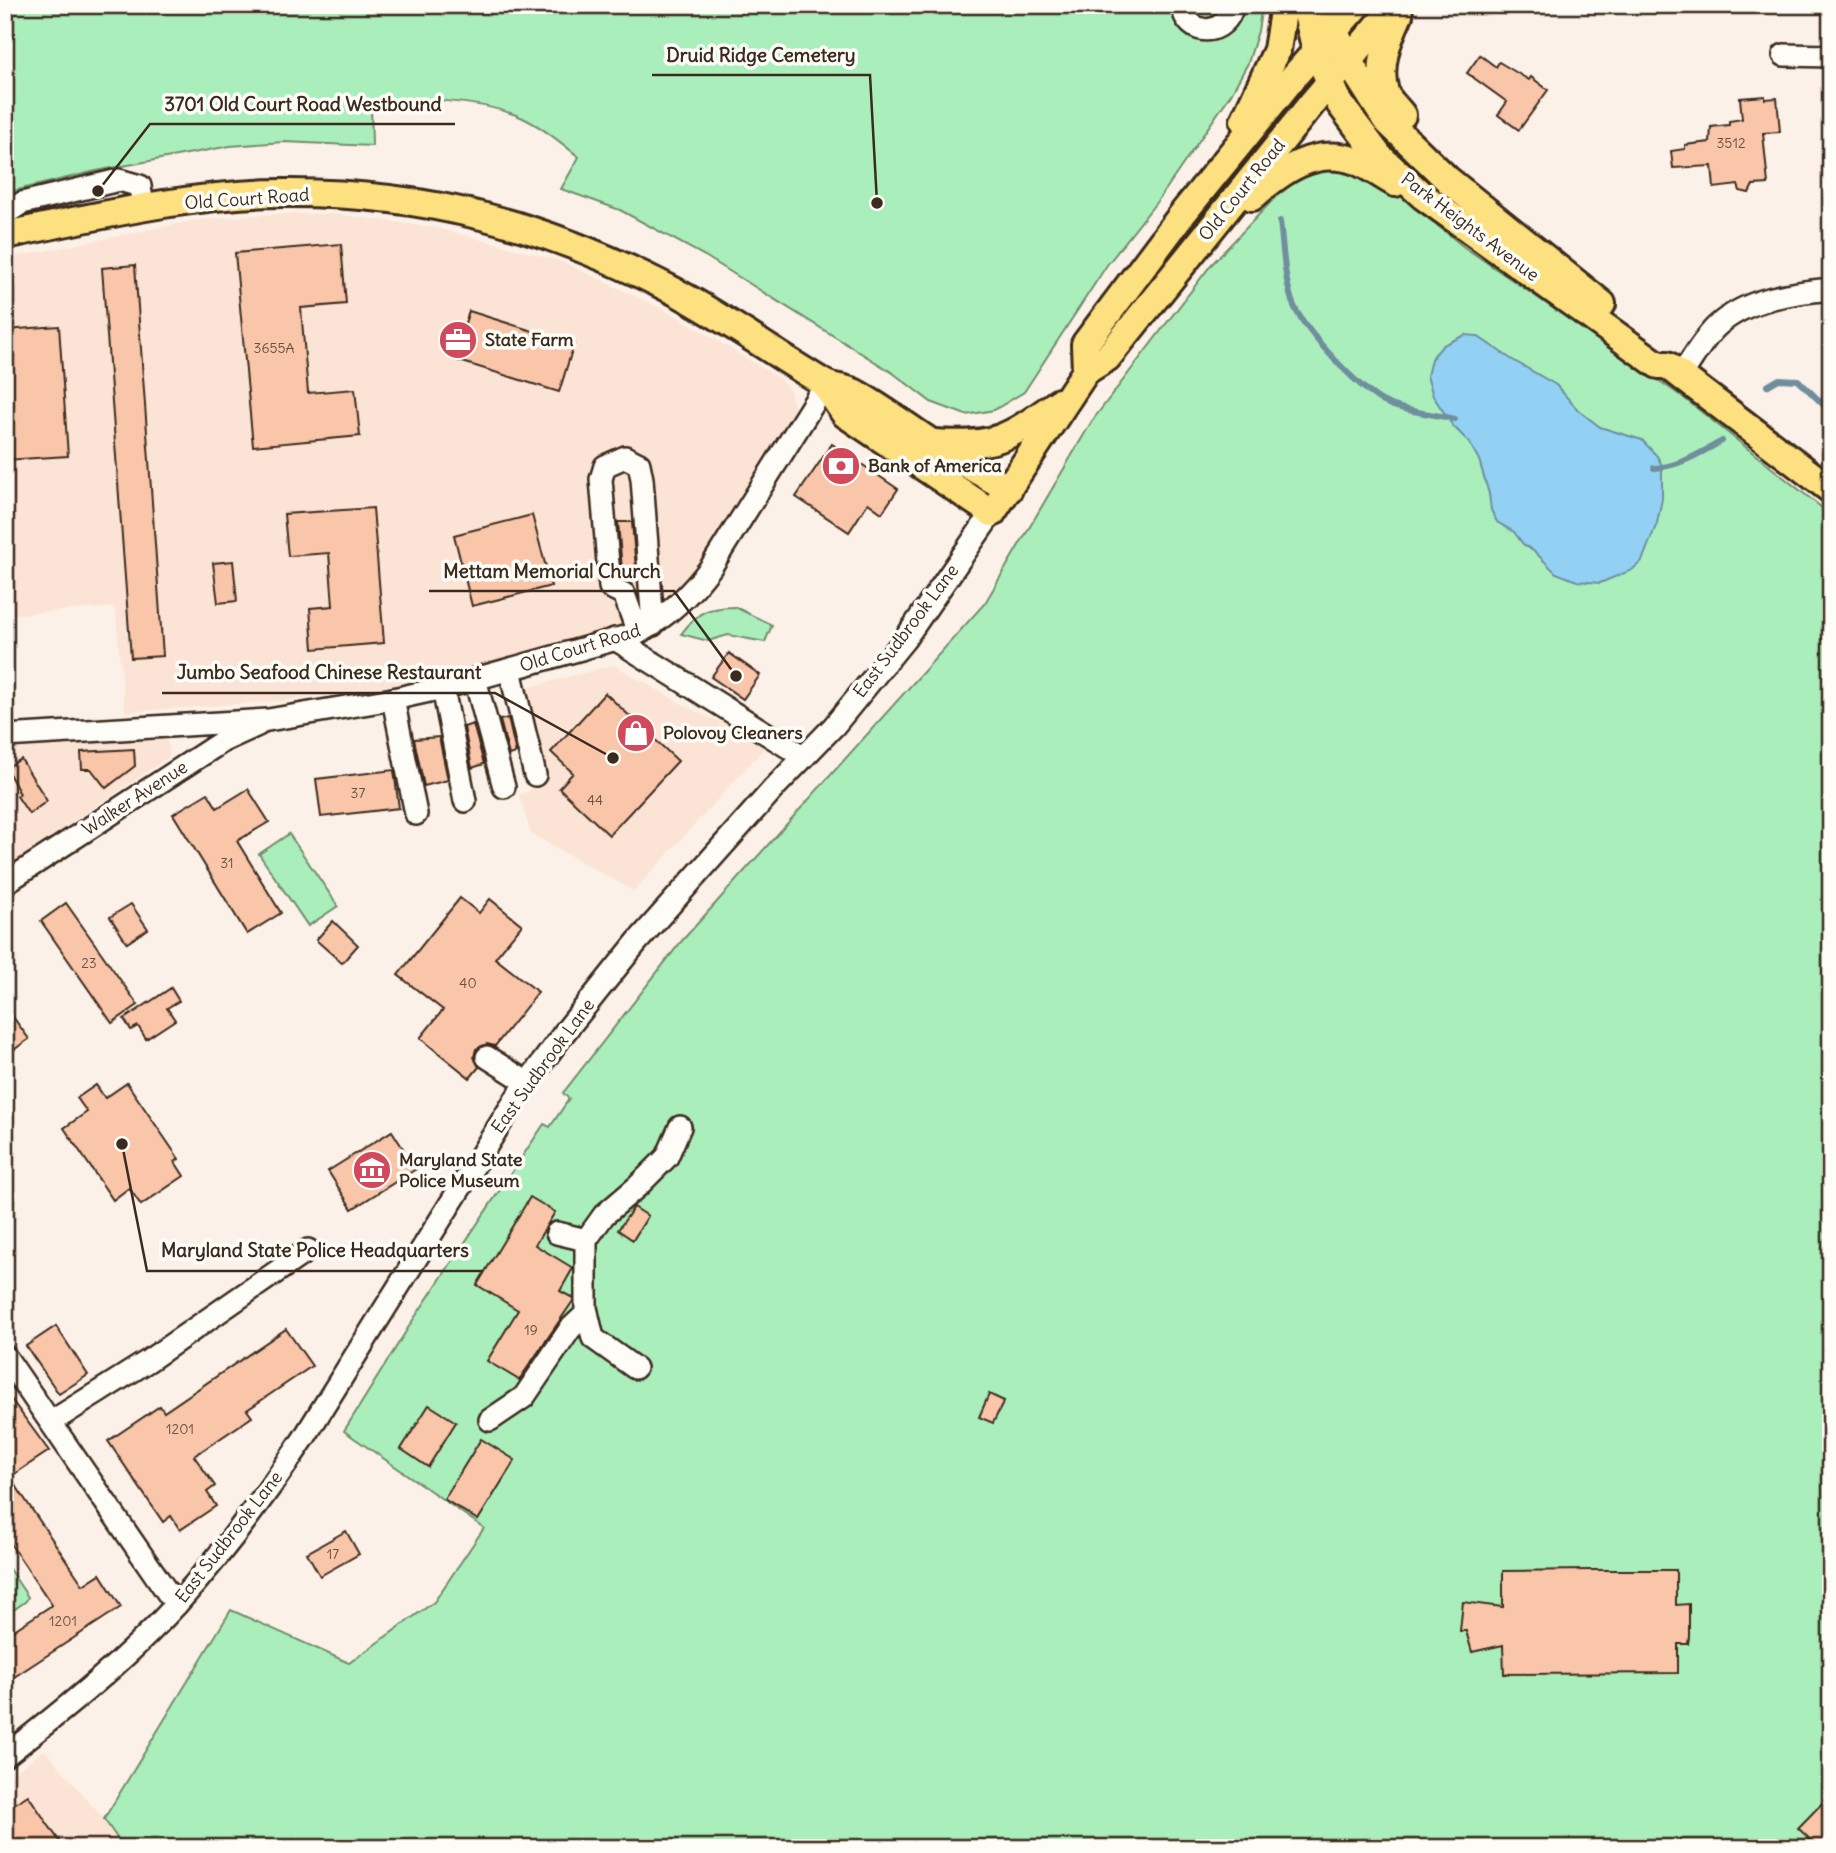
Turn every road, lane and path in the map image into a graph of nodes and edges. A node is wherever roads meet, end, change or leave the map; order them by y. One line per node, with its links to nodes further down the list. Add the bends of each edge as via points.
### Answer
1 (1182, 5): 2 (street, via 1189,23 1211,30 1230,18)
2 (1233, 5)
3 (1284, 5): 16 (main road, via 1277,50)
4 (1305, 5): 10 (main road, Park Heights Avenue)
5 (1327, 5): 9 (main road, Park Heights Avenue)
6 (1357, 5): 9 (main road, Old Court Road)
7 (1396, 5): 13 (main road, Old Court Road)
8 (1404, 5): 15 (main road, via 1382,58 1385,93 1430,151)
9 (1335, 32): 10 (main road, Old Court Road); 13 (main road, Park Heights Avenue)
10 (1316, 51): 14 (main road, Park Heights Avenue); 16 (main road, Old Court Road)
11 (1784, 55): 12 (street)
12 (1831, 56)
13 (1349, 62): 14 (main road, Old Court Road); 15 (main road, Park Heights Avenue, via 1386,120)
14 (1331, 82): 17 (main road, Park Heights Avenue, via 1340,104 1379,156); 19 (main road, Old Court Road)
15 (1430, 163): 21 (main road, Park Heights Avenue, via 1666,353)
16 (1222, 165): 22 (main road, Old Court Road, via 1085,344)
17 (1423, 196): 19 (main road, via 1356,162 1317,158 1277,174); 21 (main road, Park Heights Avenue, via 1658,365)
18 (6, 226): 23 (main road, Old Court Road, via 283,193 436,205 498,219 592,251 676,292)
19 (1212, 227): 22 (main road, Old Court Road, via 1107,358)
20 (1831, 289): 21 (street, via 1779,296 1735,312)
21 (1674, 370): 26 (main road, Park Heights Avenue)
22 (1079, 382): 24 (main road, via 1018,431 999,440); 25 (main road, Old Court Road)
23 (825, 385): 24 (main road, Old Court Road, via 854,392); 27 (main road, Old Court Road, via 845,414); 28 (street, Old Court Road, via 711,567 693,591)
24 (932, 443): 25 (main road, Old Court Road)
25 (1009, 489): 27 (main road, Old Court Road)
26 (1831, 490)
27 (992, 513): 36 (street, East Sudbrook Lane, via 905,639)
28 (645, 629): 28 (street, via 642,479 639,464 625,457 605,466 601,479 610,587 624,594); 29 (street, Old Court Road)
29 (615, 639): 30 (street, Old Court Road); 36 (street)
30 (510, 670): 31 (street, Old Court Road); 37 (street)
31 (475, 679): 32 (street, Old Court Road); 38 (street)
32 (443, 688): 33 (street, Old Court Road); 39 (street)
33 (393, 699): 34 (street, Old Court Road); 40 (street)
34 (268, 720): 35 (street, Old Court Road); 41 (street, Walker Avenue, via 223,741)
35 (5, 736)
36 (804, 757): 43 (street, East Sudbrook Lane, via 637,942)
37 (535, 775)
38 (503, 787)
39 (465, 802)
40 (416, 814)
41 (5, 883)
42 (487, 1057): 43 (street)
43 (528, 1083): 53 (street, East Sudbrook Lane, via 268,1492)
44 (680, 1127): 46 (street, via 667,1157 604,1215)
45 (557, 1233): 46 (street)
46 (586, 1240): 48 (street)
47 (308, 1250): 52 (street)
48 (587, 1313): 50 (street, via 593,1338); 51 (street, via 570,1329 524,1397)
49 (5, 1356): 52 (street)
50 (635, 1368)
51 (490, 1420)
52 (51, 1422): 53 (street)
53 (176, 1605): 54 (street, East Sudbrook Lane)
54 (5, 1756)

